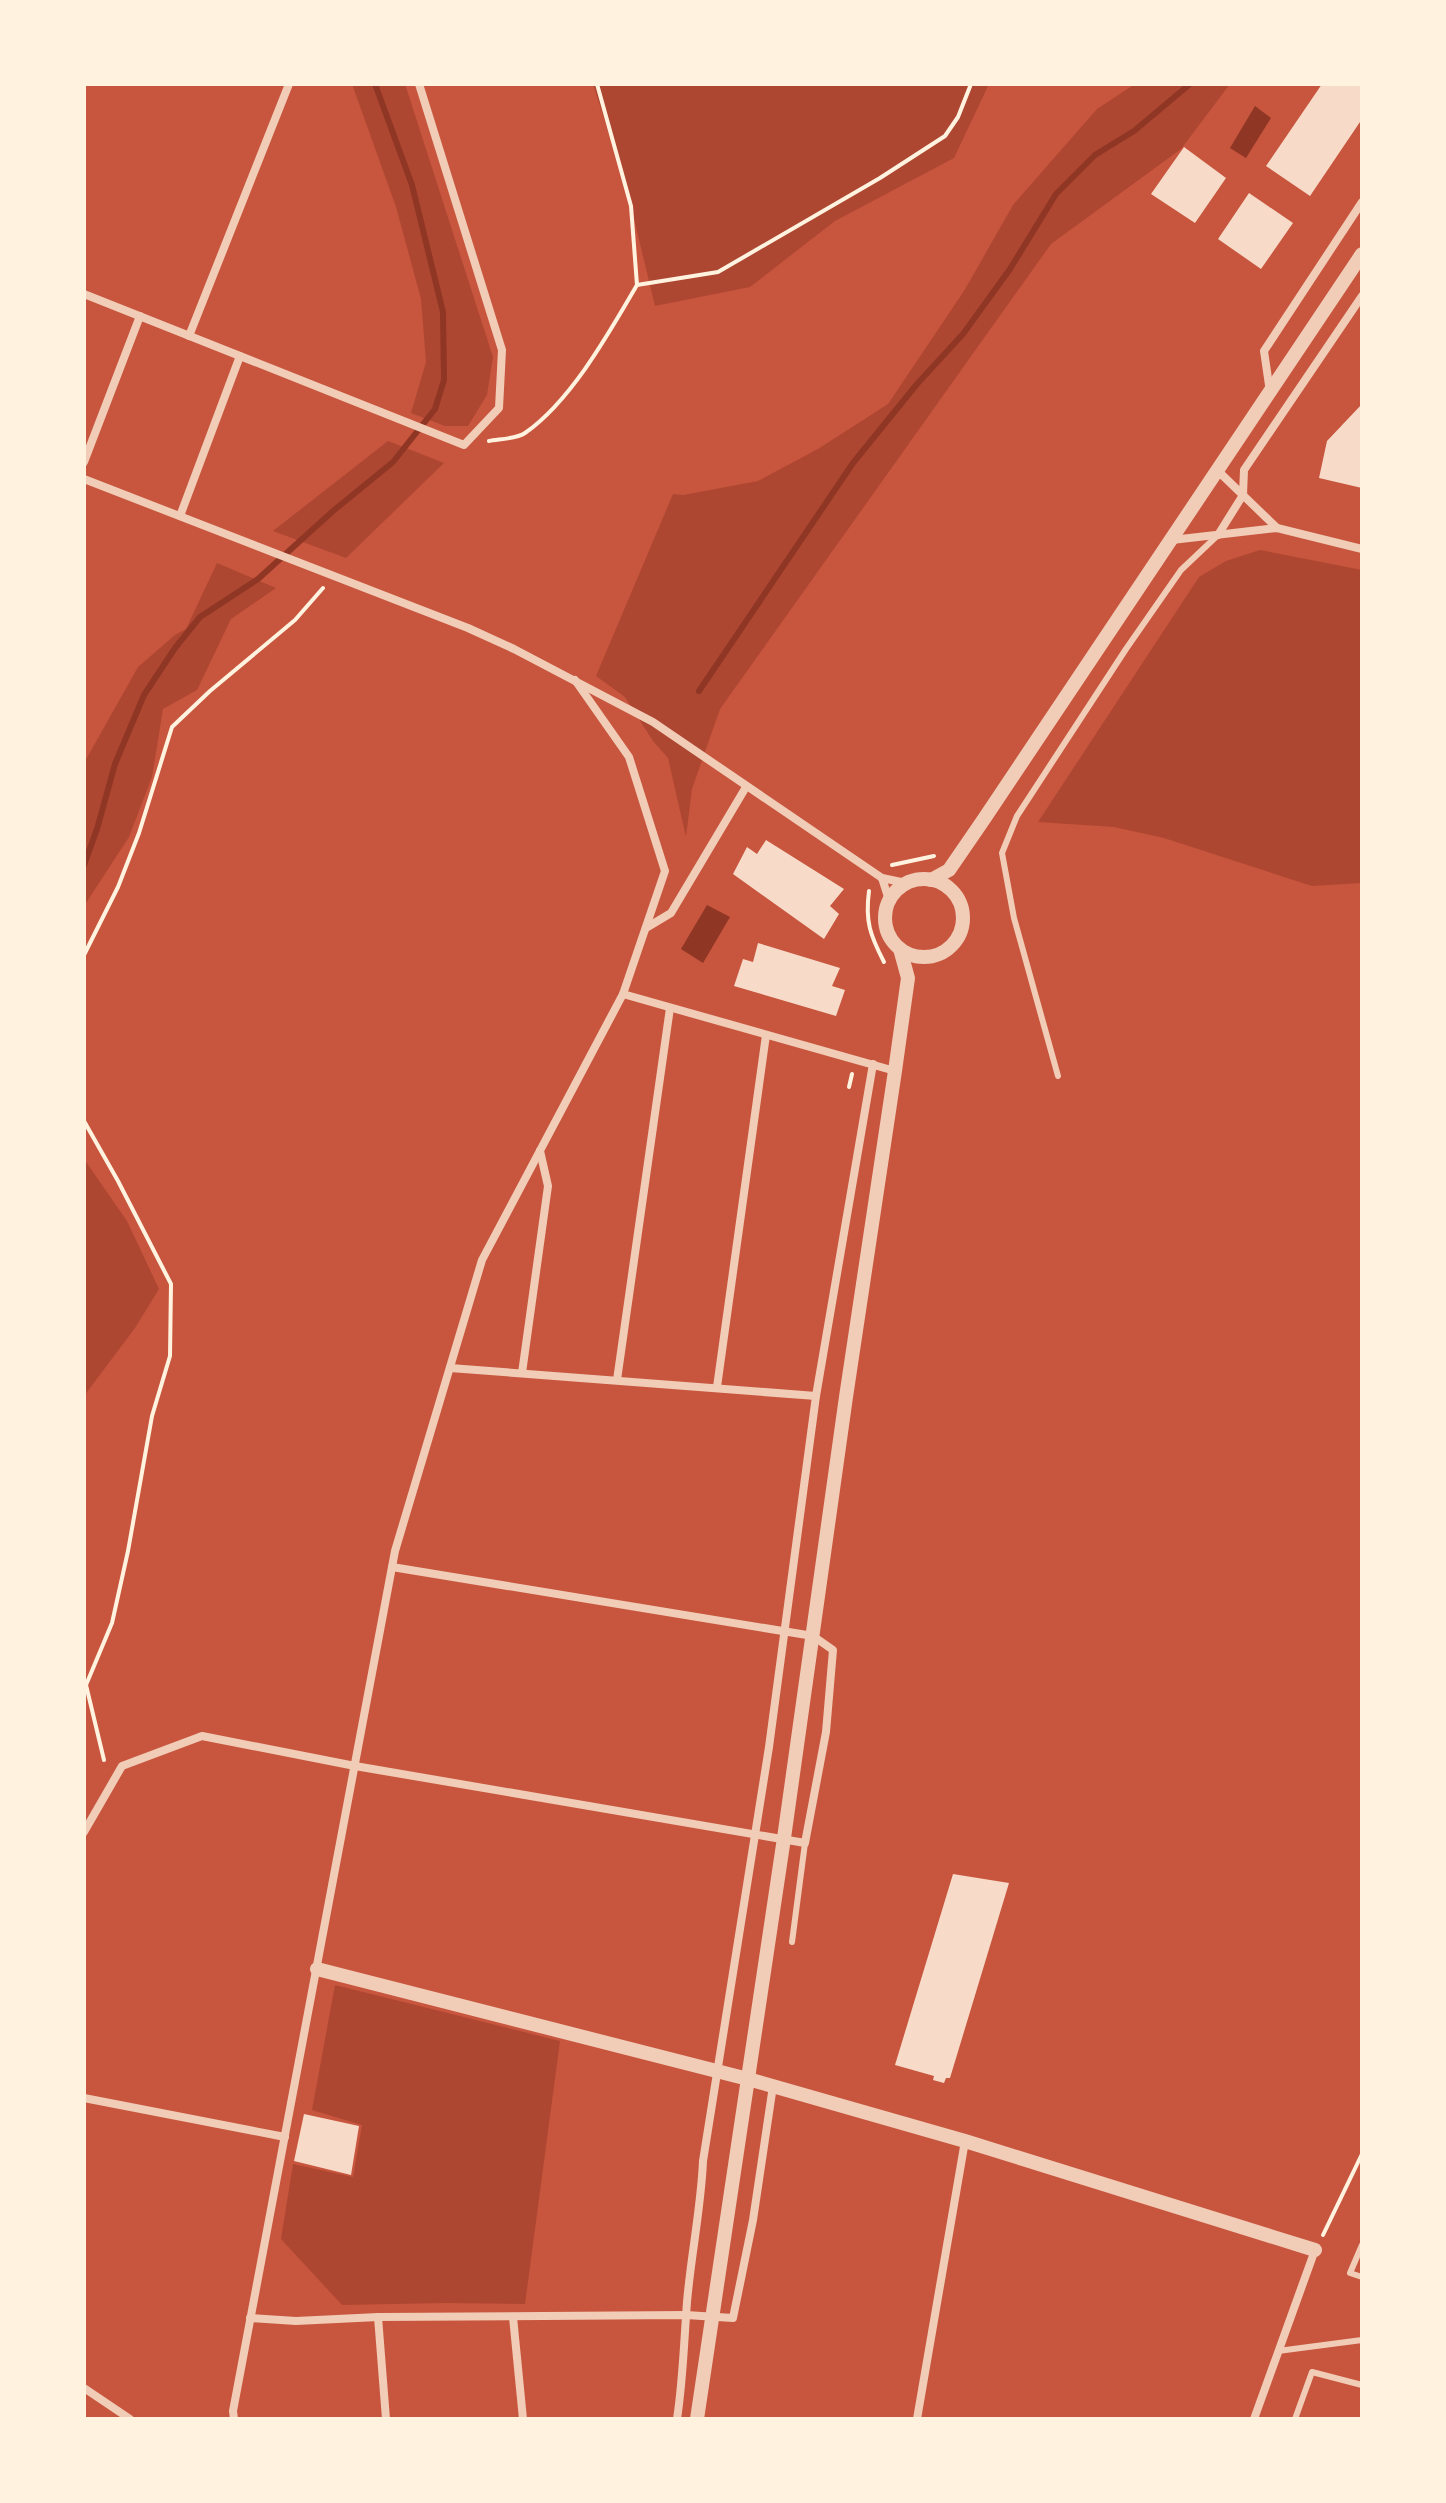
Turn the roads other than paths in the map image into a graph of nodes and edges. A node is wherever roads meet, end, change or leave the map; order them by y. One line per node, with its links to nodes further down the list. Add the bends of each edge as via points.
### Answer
1 (289, 84): 8 (street)
2 (419, 84): 9 (street, via 502,350 499,408 464,445)
3 (1362, 202): 10 (street, via 1264,351)
4 (1362, 254): 10 (street)
5 (84, 294): 7 (street)
6 (1362, 296): 14 (street, via 1244,470)
7 (140, 316): 8 (street); 11 (street)
8 (189, 336): 9 (street)
9 (240, 356): 15 (street)
10 (1270, 393): 12 (street)
11 (84, 462)
12 (1218, 471): 14 (street); 18 (street)
13 (84, 479): 15 (street)
14 (1243, 495): 16 (street); 17 (street)
15 (180, 516): 20 (street, via 468,628)
16 (1277, 528): 17 (street); 19 (street)
17 (1218, 535): 18 (street); 37 (lane, via 1181,570 1126,649 1017,816 1002,853 1014,918)
18 (1172, 540): 22 (street)
19 (1362, 549)
20 (575, 680): 21 (street, via 653,722); 28 (street, via 629,757 665,871)
21 (746, 787): 23 (street); 28 (street, via 671,913)
22 (949, 870): 24 (street); 26 (street)
23 (882, 878): 25 (street); 27 (street)
24 (931, 880): 25 (street); 26 (street)
25 (906, 883): 27 (street)
26 (951, 890): 30 (street, via 961,905 960,931 944,951)
27 (889, 900): 29 (street, via 889,935)
28 (645, 929): 32 (street)
29 (900, 949): 30 (street); 31 (street)
30 (927, 957): 31 (street)
31 (908, 978): 36 (street)
32 (623, 994): 33 (street); 38 (street)
33 (670, 1008): 34 (street); 41 (street)
34 (766, 1035): 35 (street); 42 (street)
35 (873, 1064): 36 (street); 43 (street)
36 (895, 1071): 46 (street)
37 (1058, 1076)
38 (540, 1151): 39 (street, via 482,1260); 40 (street, via 548,1186)
39 (450, 1368): 40 (street); 44 (street)
40 (522, 1373): 41 (street)
41 (617, 1380): 42 (street)
42 (717, 1387): 43 (street)
43 (816, 1396): 45 (street)
44 (392, 1567): 45 (street); 47 (street)
45 (783, 1631): 46 (street); 49 (street)
46 (813, 1636): 50 (street); 51 (street, via 833,1650 826,1732)
47 (355, 1766): 48 (street, via 202,1736 122,1766); 49 (street); 53 (street)
48 (84, 1832)
49 (755, 1833): 50 (street); 54 (street)
50 (784, 1838): 51 (street); 55 (street)
51 (805, 1843): 52 (lane)
52 (792, 1942)
53 (317, 1969): 54 (street); 58 (street)
54 (718, 2071): 55 (street); 63 (street)
55 (748, 2079): 56 (street); 64 (street)
56 (773, 2086): 59 (street); 64 (street, via 733,2318)
57 (84, 2098): 58 (street)
58 (285, 2137): 67 (street)
59 (965, 2141): 61 (street); 78 (street)
60 (1362, 2245): 62 (lane, via 1350,2273)
61 (1315, 2250): 69 (street)
62 (1362, 2277)
63 (686, 2315): 64 (street); 66 (street); 76 (street)
64 (712, 2315): 77 (street)
65 (378, 2317): 66 (street); 67 (street); 74 (street)
66 (513, 2317): 75 (street)
67 (250, 2318): 73 (street)
68 (1362, 2340): 69 (lane)
69 (1278, 2351): 79 (street)
70 (1362, 2385): 80 (lane, via 1312,2372)
71 (84, 2388): 72 (street)
72 (130, 2419)
73 (234, 2419)
74 (386, 2419)
75 (523, 2419)
76 (677, 2419)
77 (697, 2419)
78 (917, 2419)
79 (1254, 2419)
80 (1295, 2419)

